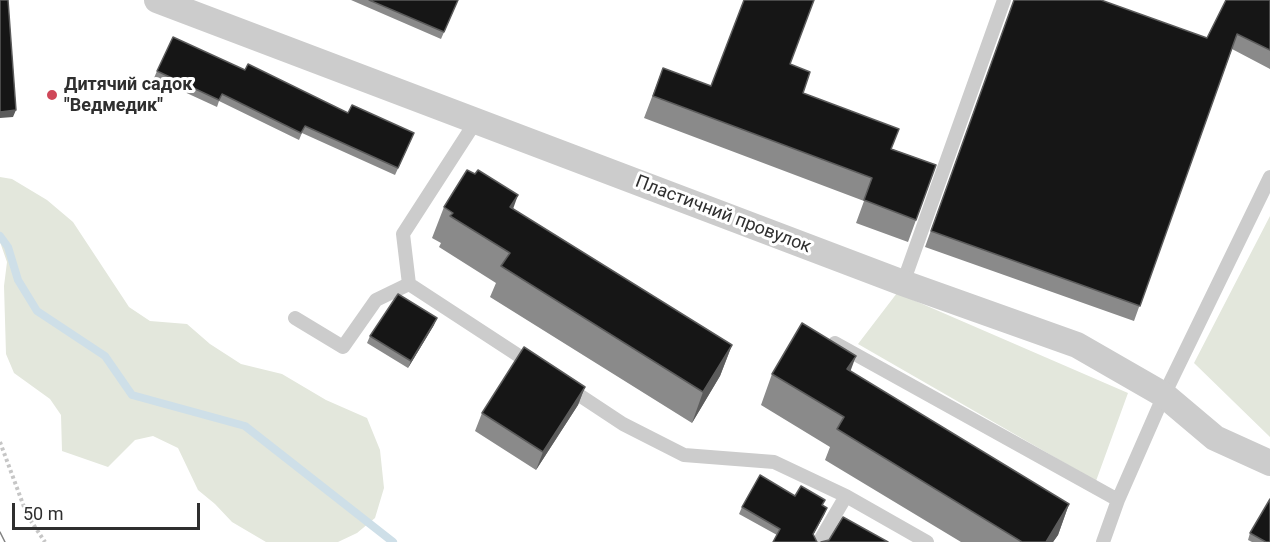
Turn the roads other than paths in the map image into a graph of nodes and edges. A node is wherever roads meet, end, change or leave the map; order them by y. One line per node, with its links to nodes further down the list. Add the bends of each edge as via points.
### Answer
1 (1004, 0): 5 (lane)
2 (162, 1): 3 (street, Пластичний провулок)
3 (476, 121): 5 (street, Пластичний провулок); 6 (lane, via 403,234)
4 (1270, 177): 9 (lane)
5 (903, 283): 9 (street, Пластичний провулок, via 1077,345)
6 (409, 284): 7 (lane, via 376,300 343,347); 11 (lane, via 623,424 684,455 774,462)
7 (295, 318)
8 (835, 343): 12 (lane)
9 (1164, 395): 10 (street, Пластичний провулок, via 1215,438); 12 (lane)
10 (1270, 463)
11 (846, 496): 13 (lane); 14 (lane)
12 (1118, 500): 15 (lane)
13 (819, 542)
14 (927, 542)
15 (1103, 542)

